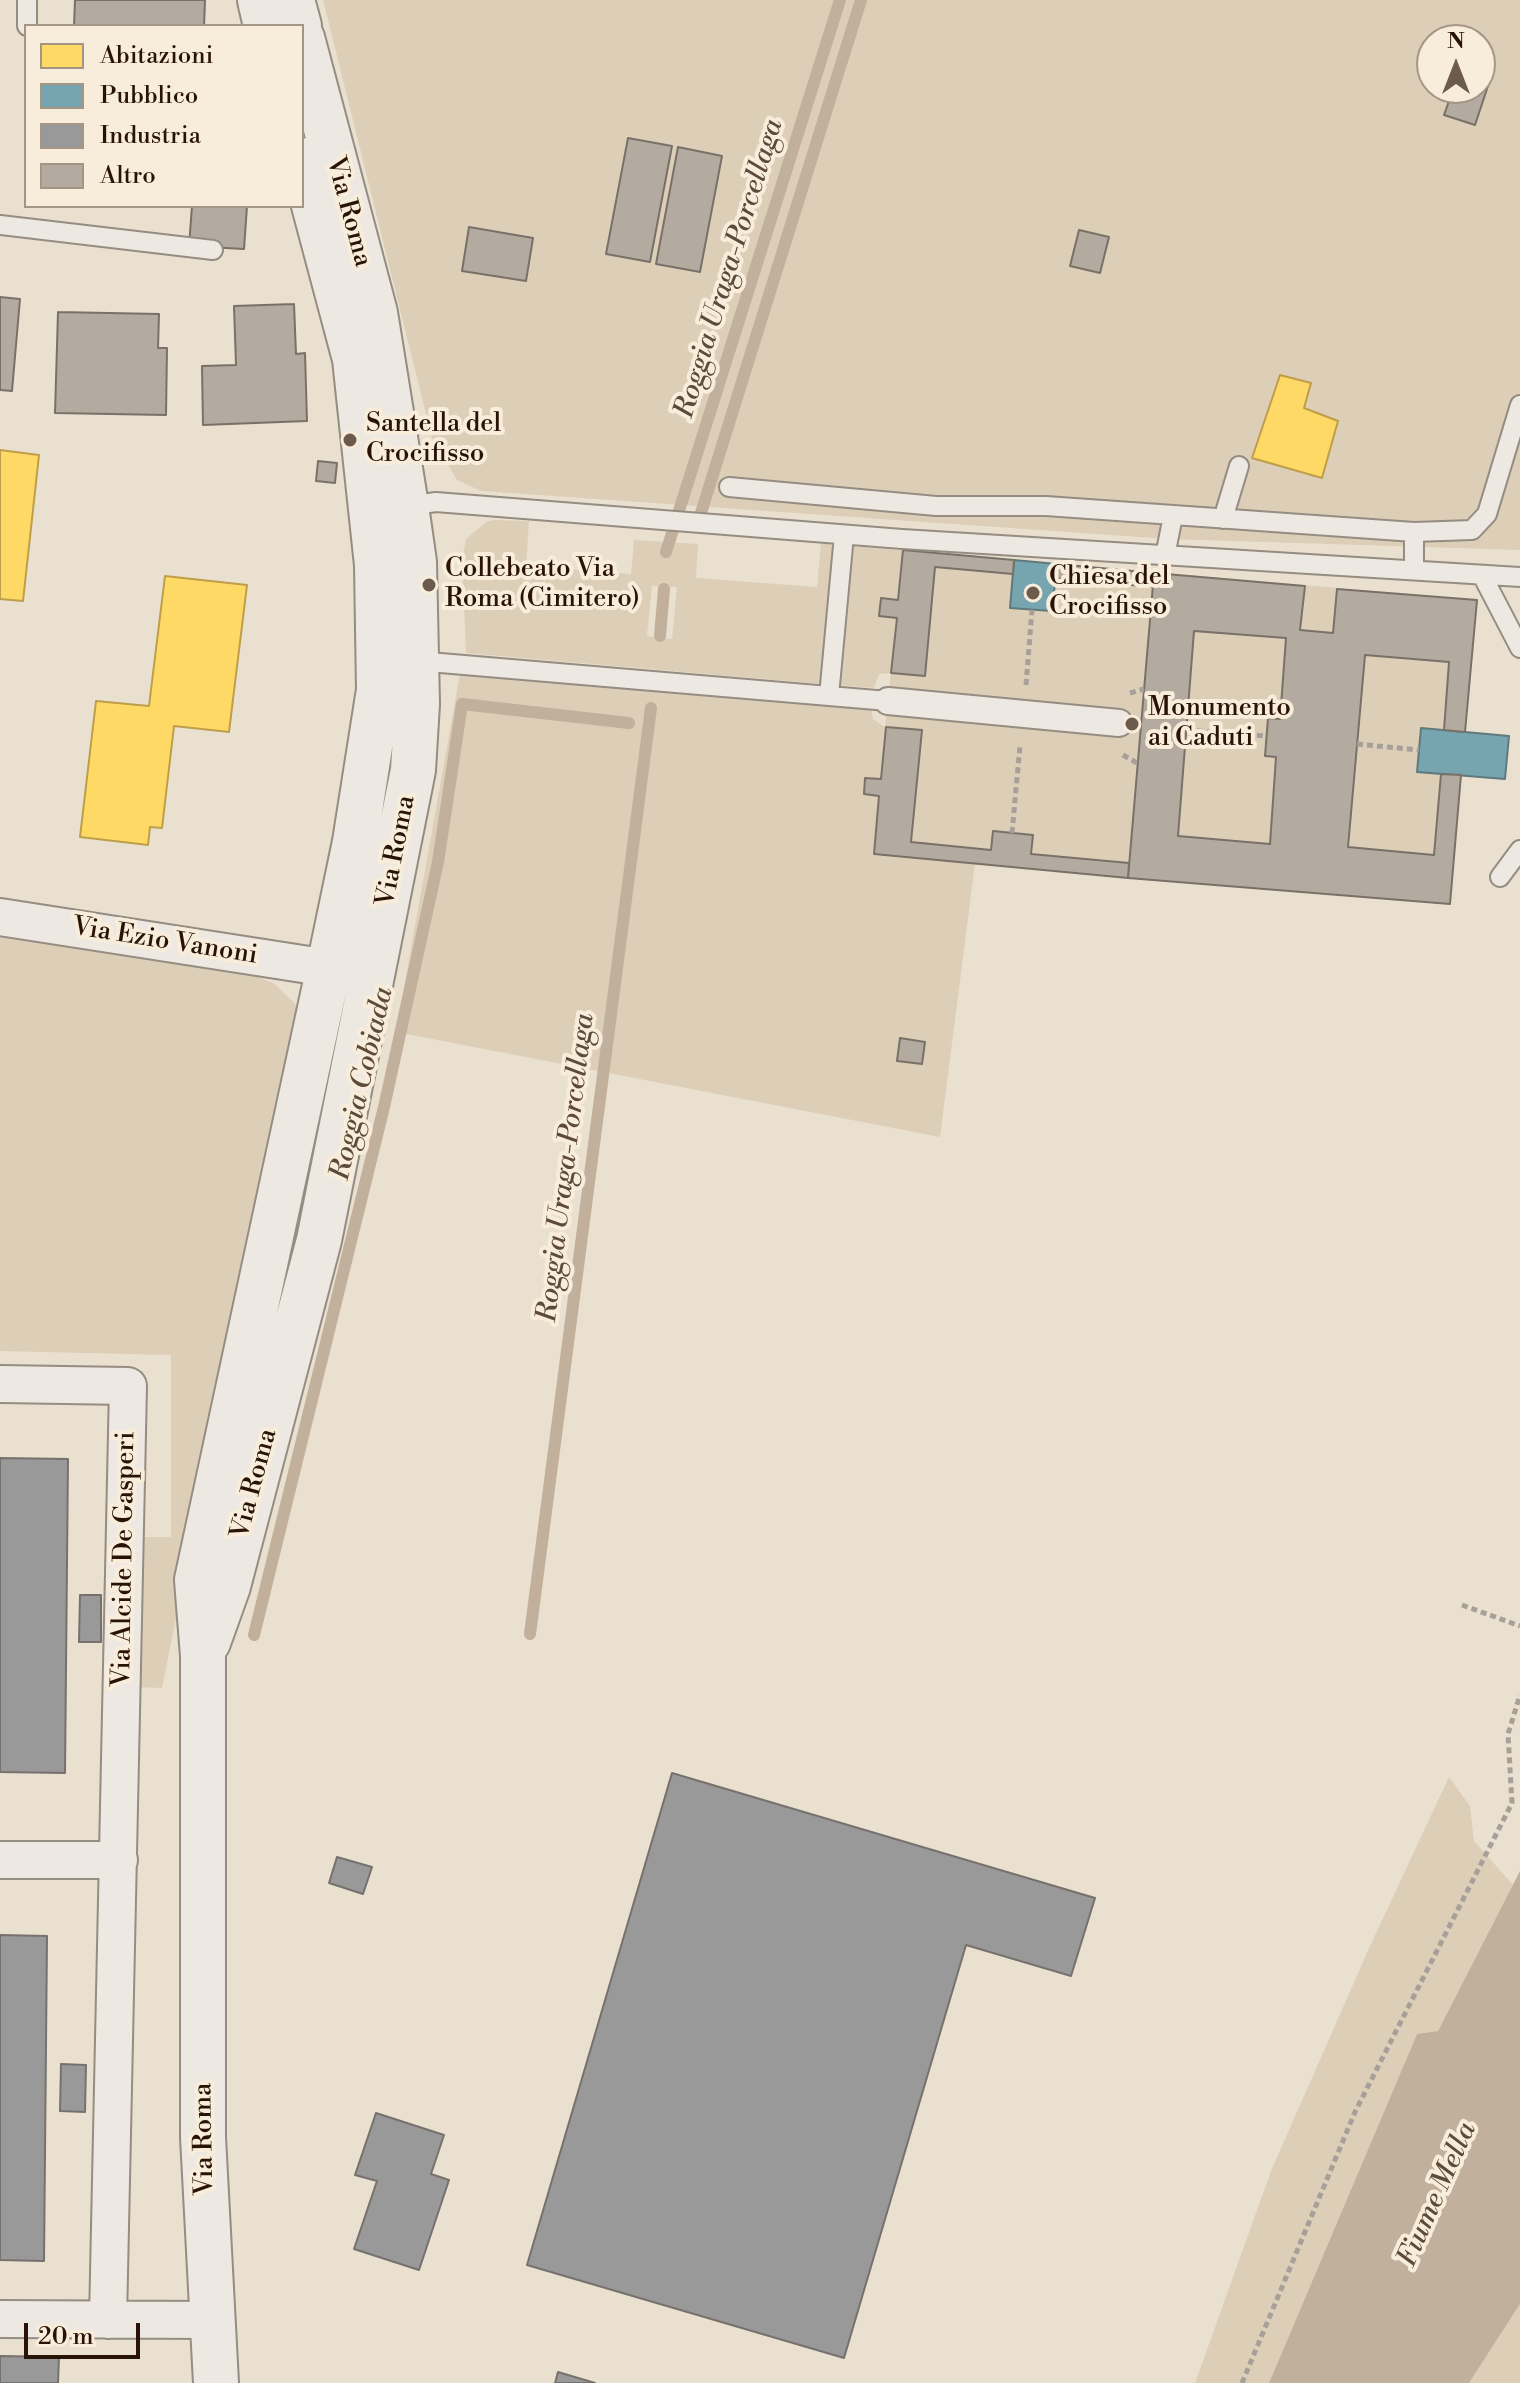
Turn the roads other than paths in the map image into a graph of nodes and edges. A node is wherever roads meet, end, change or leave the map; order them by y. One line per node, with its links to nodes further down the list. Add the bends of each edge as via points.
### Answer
1 (27, 0): 4 (lane)
2 (260, 0): 5 (street)
3 (292, 0): 6 (street)
4 (27, 24)
5 (266, 24)
6 (298, 24)
7 (304, 46): 14 (street, Via Roma, via 375,313)
8 (304, 168): 31 (street, Via Roma, via 355,359 379,608 377,705)
9 (0, 225): 10 (lane)
10 (213, 250)
11 (1520, 405): 17 (lane, via 1487,514 1472,530)
12 (1239, 466): 16 (lane)
13 (729, 487): 15 (lane, via 936,506 1046,506)
14 (406, 506): 18 (lane, via 436,502); 24 (street, Via Roma, via 414,562)
15 (1173, 516): 16 (lane); 19 (lane)
16 (1223, 519): 17 (lane)
17 (1414, 532): 20 (lane)
18 (844, 535): 19 (lane); 25 (lane)
19 (1165, 556): 20 (lane)
20 (1414, 570): 21 (lane)
21 (1482, 575): 22 (lane); 23 (lane)
22 (1520, 577)
23 (1520, 648)
24 (416, 661): 25 (lane); 32 (street, Via Roma, via 413,770)
25 (829, 696): 26 (lane)
26 (888, 701): 27 (street)
27 (1119, 723)
28 (1520, 850): 29 (lane)
29 (1500, 877)
30 (0, 917): 31 (street, Via Ezio Vanoni)
31 (329, 967): 32 (street, Via Ezio Vanoni); 34 (street, Via Roma, via 197,1580)
32 (372, 975): 34 (street, Via Roma, via 319,1240 228,1586)
33 (0, 1384): 36 (street, Via Alcide De Gasperi, via 128,1386)
34 (203, 1656): 39 (street, Via Roma, via 203,2137)
35 (0, 1860): 36 (street)
36 (119, 1860): 38 (street, Via Alcide De Gasperi)
37 (0, 2319): 38 (street)
38 (108, 2320): 39 (street)
39 (211, 2320): 40 (street, Via Roma)
40 (216, 2383)

